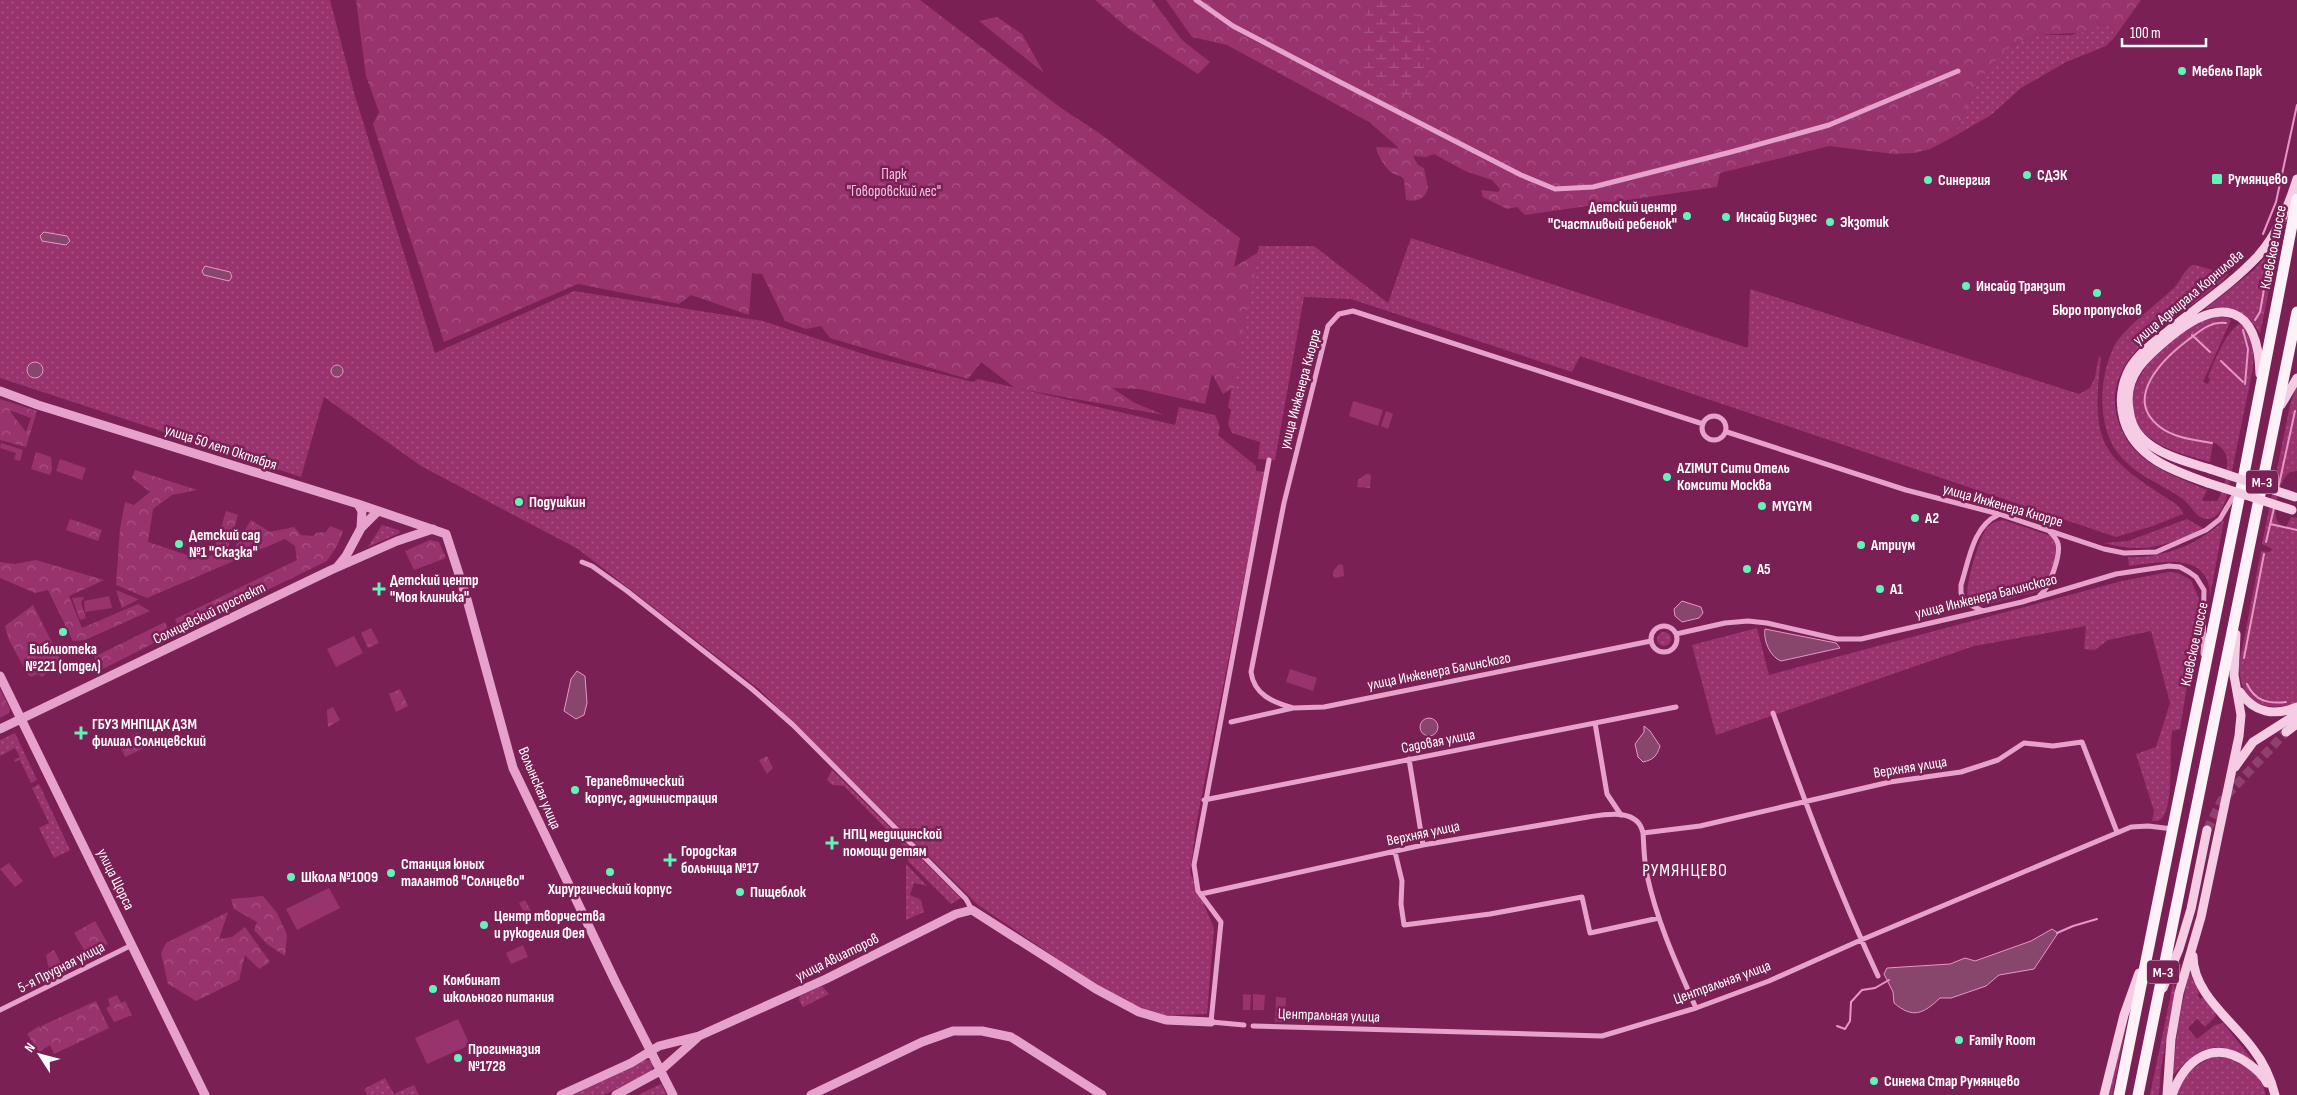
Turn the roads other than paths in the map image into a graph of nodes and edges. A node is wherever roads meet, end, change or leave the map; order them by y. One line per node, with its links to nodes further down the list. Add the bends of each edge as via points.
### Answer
1 (1196, 0): 2 (street, via 1233,26 1521,175 1555,189 1593,187 1829,125)
2 (1958, 71)
3 (2297, 179): 17 (main road, улица Адмирала Корнилова, bridge, via 2274,235 2229,283 2143,352 2130,367 2121,401 2135,442 2165,466)
4 (2297, 199): 8 (highway, Киевское шоссе / М-3)
5 (2297, 312): 9 (highway, М-3)
6 (2297, 378): 9 (main road, via 2285,396)
7 (0, 391): 15 (street, улица 50 лет Октября)
8 (2260, 391): 13 (highway, Киевское шоссе / М-3); 14 (main road, улица Адмирала Корнилова, bridge, via 2260,360 2255,336 2244,320 2224,312 2205,314 2188,323 2152,352 2136,370 2130,383 2130,417 2138,432 2158,449)
9 (2275, 422): 27 (highway, М-3)
10 (1702, 424): 11 (street, улица Инженера Кнорре, via 1710,417 1718,416 1726,424); 11 (street, via 1703,434 1709,440 1722,439); 36 (street, улица Инженера Кнорре, via 1353,311 1340,314 1328,326 1291,472 1251,672 1256,688 1262,694 1272,702)
11 (1726, 432): 18 (street, улица Инженера Кнорре, via 1906,490)
12 (1269, 460): 47 (street, via 1245,600)
13 (2244, 474): 22 (street, улица Инженера Кнорре, via 2231,502 2213,525 2156,552 2110,551); 32 (highway, Киевское шоссе / М-3)
14 (2296, 497)
15 (358, 504): 16 (street, улица 50 лет Октября); 20 (street, via 362,511)
16 (378, 511): 19 (street, улица 50 лет Октября); 20 (street)
17 (2294, 511)
18 (1999, 514): 22 (street, улица Инженера Кнорре); 28 (street, via 1986,522 1978,533 1961,585 1966,603)
19 (410, 521): 21 (street, улица 50 лет Октября); 23 (street, via 410,529)
20 (361, 528): 25 (street, via 346,556)
21 (433, 529): 23 (street, Солнцевский проспект); 71 (street, Волынская улица, via 448,537 513,768)
22 (2047, 529): 26 (street, via 2057,541 2059,554 2047,588)
23 (398, 541): 25 (street, Солнцевский проспект)
24 (582, 562): 57 (street, via 627,592 793,725 966,899)
25 (331, 570): 39 (street, Солнцевский проспект)
26 (2039, 597): 28 (street, улица Инженера Балинского); 32 (street, улица Инженера Балинского, via 2116,574 2180,567 2196,578 2204,590)
27 (2237, 604): 33 (main road, via 2234,668); 64 (highway, М-3)
28 (1983, 611): 29 (street, улица Инженера Балинского, via 1861,639 1837,639 1748,621)
29 (1676, 634): 30 (street, улица Инженера Балинского, via 1670,627 1661,626 1652,632); 30 (street, via 1675,645 1666,652 1658,650)
30 (1651, 641): 36 (street, улица Инженера Балинского, via 1324,707)
31 (0, 676): 39 (street, улица Щорса)
32 (2202, 679): 50 (highway, Киевское шоссе / М-3)
33 (2238, 687): 35 (main road, via 2248,701 2262,710 2277,712); 46 (main road, via 2241,715)
34 (1676, 707): 41 (street, Садовая улица)
35 (2297, 707)
36 (1293, 708): 40 (street, улица Инженера Балинского)
37 (1773, 713): 48 (street)
38 (2297, 714): 46 (main road, via 2253,742)
39 (21, 718): 43 (street, Солнцевский проспект); 61 (street, улица Щорса)
40 (1231, 722)
41 (1595, 724): 45 (street, Садовая улица); 49 (street, via 1607,794)
42 (2297, 724): 44 (main road)
43 (0, 729)
44 (2286, 732)
45 (1409, 759): 47 (street, Садовая улица); 54 (street)
46 (2230, 778): 60 (main road)
47 (1204, 800): 56 (street, via 1194,865)
48 (1804, 800): 52 (street, Верхняя улица, via 1890,782 1961,772 1998,760 2024,744 2053,746 2082,742); 53 (street, Верхняя улица, via 1700,826); 59 (street)
49 (1621, 815): 53 (street, via 1630,816); 54 (street, Верхняя улица, via 1588,816)
50 (2173, 829): 52 (street, Центральная улица, via 2148,826); 62 (highway, Киевское шоссе / М-3)
51 (2207, 830): 64 (main road, via 2184,933)
52 (2117, 832): 59 (street, Центральная улица)
53 (1643, 833): 58 (street, via 1646,874)
54 (1423, 845): 55 (street, Верхняя улица)
55 (1395, 852): 56 (street, Верхняя улица); 58 (street, via 1402,881 1404,924 1490,914 1582,897 1590,933)
56 (1201, 894): 67 (street, via 1221,922)
57 (972, 910): 67 (street, via 1096,989 1140,1012 1166,1020); 70 (street, улица Авиаторов, via 956,914 826,979)
58 (1659, 918): 65 (street)
59 (1861, 940): 63 (street); 65 (street, Центральная улица, via 1769,981)
60 (2194, 943): 84 (main road, via 2170,1039); 87 (main road, via 2194,968 2198,979 2256,1053)
61 (132, 945): 66 (street, 5-я Прудная улица); 74 (street, улица Щорса)
62 (2147, 950): 72 (main road, via 2124,1015); 82 (highway, Киевское шоссе / М-3)
63 (1878, 976)
64 (2157, 1004): 83 (highway, М-3)
65 (1696, 1008): 69 (street, Центральная улица, via 1602,1036)
66 (0, 1010)
67 (1211, 1022): 68 (street)
68 (1244, 1025)
69 (1253, 1026)
70 (699, 1036): 71 (street, улица Авиаторов, via 659,1046); 73 (street, улица Авиаторов)
71 (651, 1052): 73 (street); 75 (street, улица Авиаторов)
72 (2111, 1070): 80 (main road); 81 (main road)
73 (660, 1071): 76 (street, улица Авиаторов); 77 (street)
74 (205, 1095)
75 (561, 1095)
76 (616, 1095)
77 (672, 1095)
78 (811, 1095): 79 (street, via 922,1042 953,1031 982,1031 1010,1037)
79 (1102, 1095)
80 (2099, 1095)
81 (2104, 1095)
82 (2119, 1095)
83 (2138, 1095)
84 (2167, 1095)
85 (2172, 1095): 86 (main road, via 2181,1075 2191,1064 2216,1051 2229,1053 2257,1070)
86 (2272, 1095)
87 (2276, 1095)

